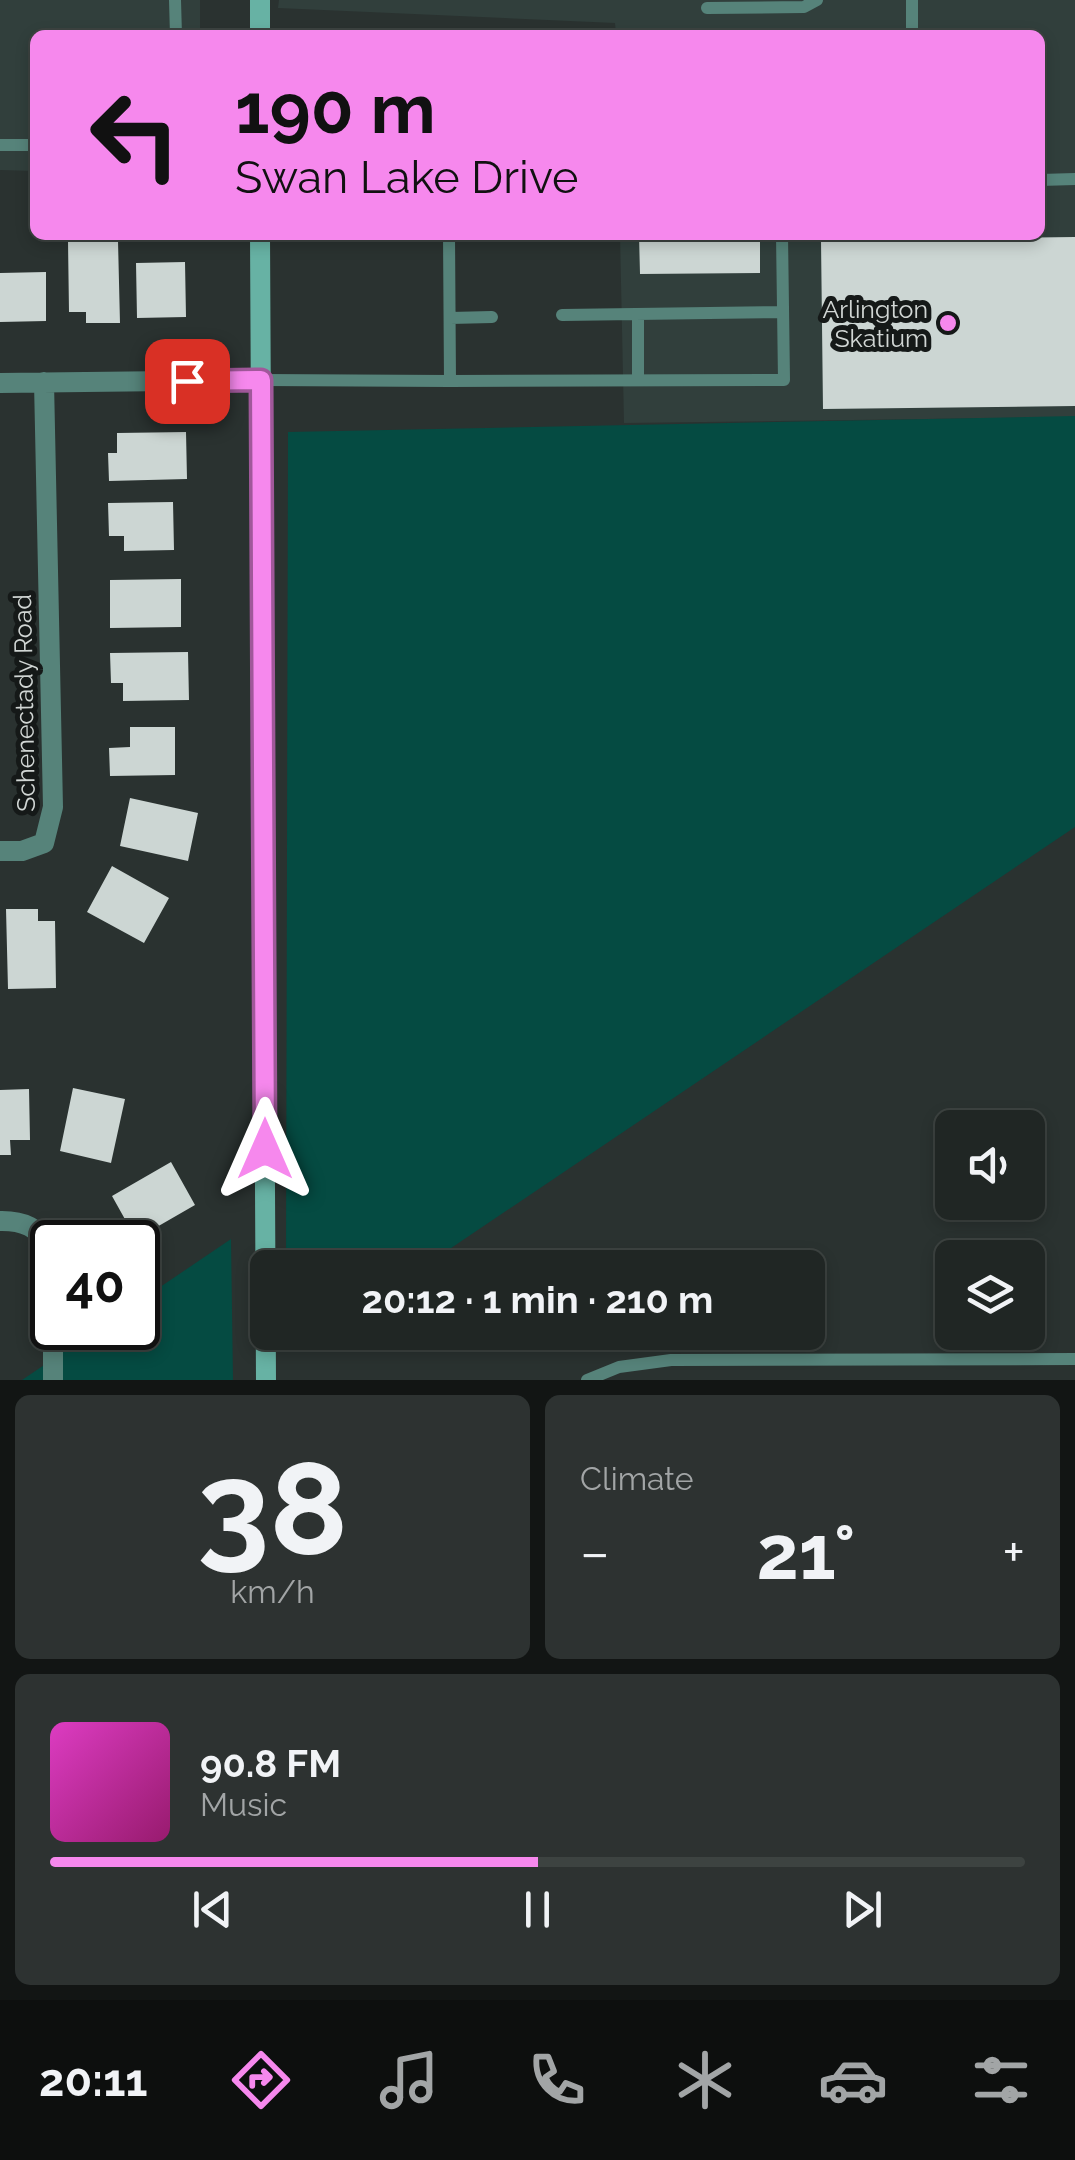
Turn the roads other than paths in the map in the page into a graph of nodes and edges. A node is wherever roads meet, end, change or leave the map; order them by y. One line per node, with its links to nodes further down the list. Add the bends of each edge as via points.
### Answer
1 (175, 0): 6 (lane)
2 (260, 0): 7 (street)
3 (817, 0): 5 (lane, via 804,7)
4 (912, 0): 8 (lane)
5 (707, 8)
6 (176, 30)
7 (260, 30)
8 (912, 30)
9 (0, 145): 10 (lane)
10 (30, 145)
11 (1075, 179): 12 (lane)
12 (1045, 180)
13 (260, 240): 21 (street)
14 (450, 240): 20 (lane)
15 (782, 240): 16 (lane)
16 (783, 312): 17 (lane); 22 (lane, via 784,380)
17 (638, 314): 18 (lane); 22 (lane)
18 (562, 315)
19 (492, 317): 20 (lane)
20 (450, 318): 24 (lane)
21 (261, 380): 23 (street); 24 (lane); 32 (street)
22 (638, 380): 24 (lane)
23 (44, 382): 25 (street); 26 (street, Schenectady Road, via 53,807 44,843)
24 (450, 382)
25 (0, 383)
26 (0, 850)
27 (0, 1221): 28 (street)
28 (30, 1226)
29 (53, 1350): 31 (street)
30 (1075, 1359): 33 (lane, via 671,1360 620,1367)
31 (53, 1380)
32 (266, 1380)
33 (587, 1380)

